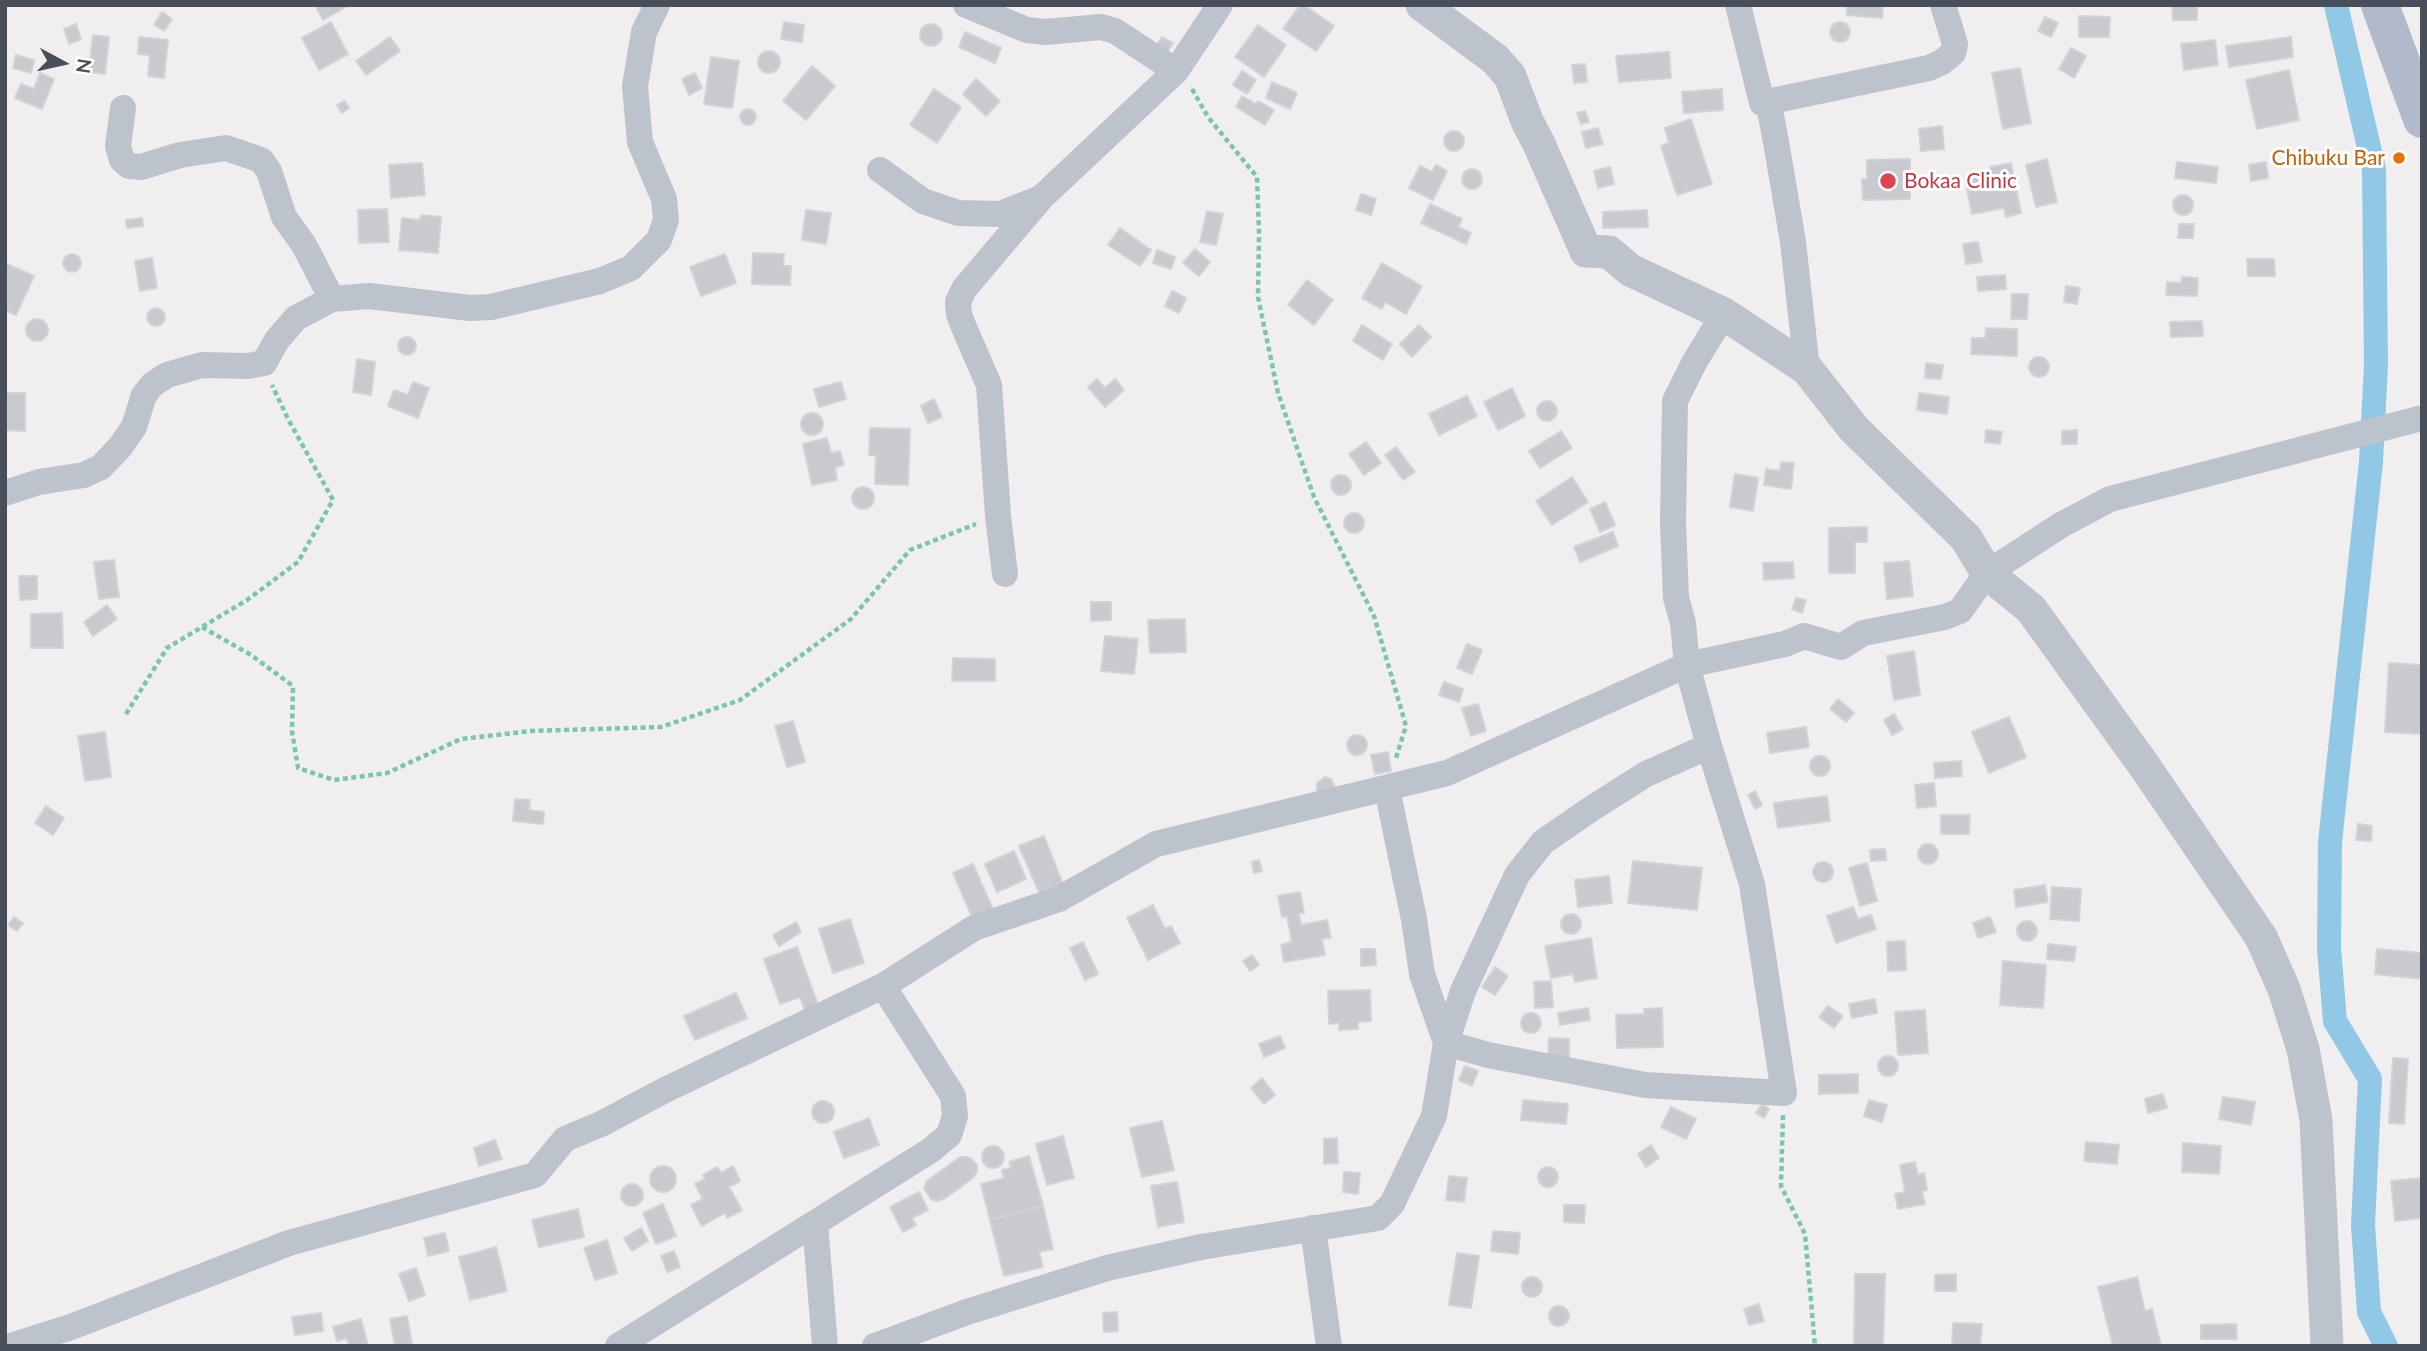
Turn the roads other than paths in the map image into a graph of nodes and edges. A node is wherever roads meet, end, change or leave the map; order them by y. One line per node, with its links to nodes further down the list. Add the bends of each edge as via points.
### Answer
1 (657, 5): 14 (street, via 644,32 635,86 640,142 664,199 666,219 659,240 631,268 600,281 491,307 369,296)
2 (966, 5): 8 (street, via 1027,30 1101,27 1115,31)
3 (1220, 5): 8 (street)
4 (1422, 5): 15 (street, via 1495,59 1510,76 1586,251 1609,252 1630,270)
5 (1738, 5): 9 (street)
6 (1944, 5): 9 (street, via 1955,44 1953,53 1942,62)
7 (2380, 5): 11 (main road)
8 (1176, 71): 13 (street)
9 (1762, 103): 16 (street, via 1769,105 1789,217)
10 (123, 108): 14 (street, via 118,146 129,166 226,148 261,160 284,217)
11 (2422, 119)
12 (880, 170): 13 (street, via 923,201 958,213 1000,214)
13 (1041, 198): 20 (street, via 958,302 958,314 989,385)
14 (332, 299): 18 (street, via 296,318 264,363 202,365 153,384 134,427 101,467)
15 (1724, 314): 16 (street); 21 (street, via 1675,401 1676,598)
16 (1807, 369): 19 (street, via 1854,429 1966,538)
17 (2422, 418): 19 (street, via 2110,499)
18 (5, 493)
19 (1987, 573): 21 (street, via 1960,611 1945,617 1863,633 1841,647 1804,636); 33 (street, via 2031,609 2068,657 2261,937 2284,989 2303,1049 2316,1120)
20 (1005, 574)
21 (1687, 665): 22 (street); 23 (street, via 1447,773)
22 (1709, 746): 25 (street, via 1646,774 1543,842 1517,875 1463,991); 25 (street, via 1752,884 1784,1093 1645,1085)
23 (1387, 789): 24 (street, via 1156,844 1059,899 974,928); 25 (street, via 1422,974)
24 (883, 986): 26 (street, via 953,1096 955,1116 949,1135 931,1150); 28 (street, via 565,1139 535,1175 289,1243 71,1328)
25 (1446, 1043): 27 (street, via 1434,1116 1392,1204 1378,1217)
26 (815, 1223): 29 (street); 30 (street)
27 (1313, 1228): 31 (street, via 1107,1268); 32 (street)
28 (12, 1346)
29 (618, 1346)
30 (825, 1346)
31 (875, 1346)
32 (1329, 1346)
33 (2327, 1346)

